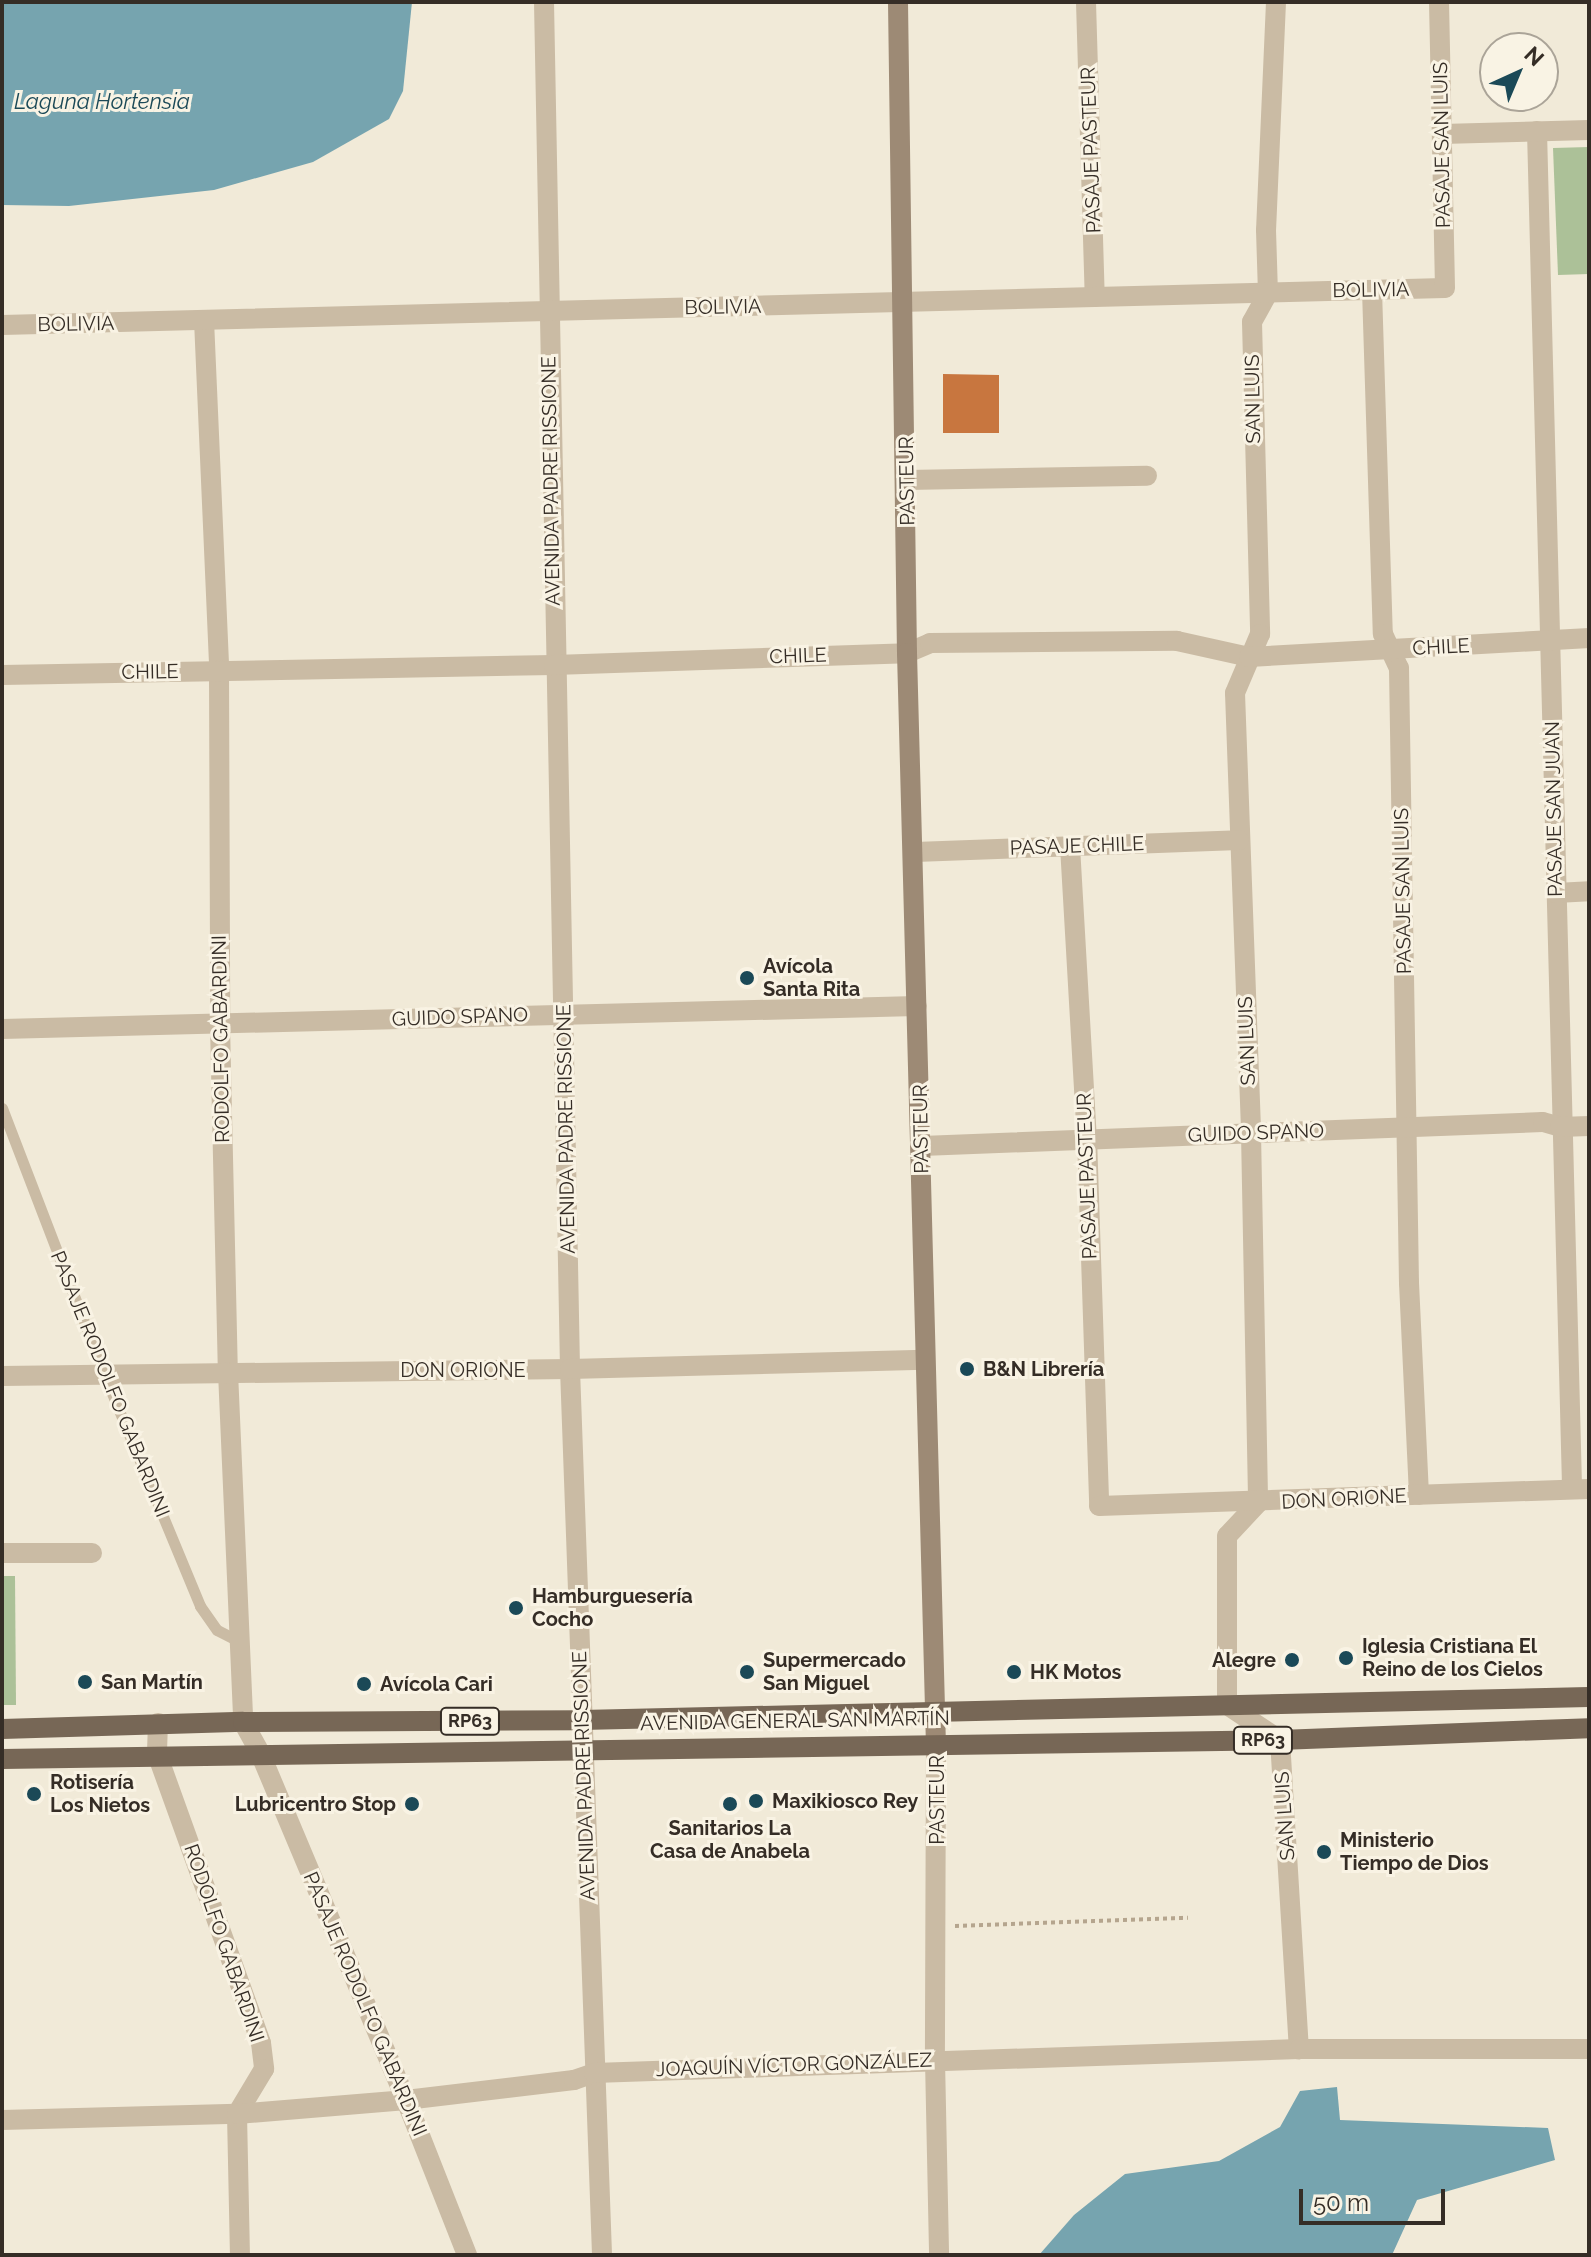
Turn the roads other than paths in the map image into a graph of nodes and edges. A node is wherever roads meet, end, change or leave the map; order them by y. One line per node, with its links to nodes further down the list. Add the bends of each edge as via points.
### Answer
1 (544, 2): 14 (street, AVENIDA PADRE RISSIONE)
2 (898, 2): 13 (street, PASTEUR)
3 (1086, 2): 12 (street, PASAJE PASTEUR)
4 (1276, 2): 11 (street, SAN LUIS)
5 (1439, 2): 8 (street, PASAJE SAN LUIS)
6 (1589, 130): 7 (street)
7 (1537, 131): 8 (street); 20 (street, PASAJE SAN JUAN)
8 (1442, 134): 9 (street, PASAJE SAN LUIS)
9 (1445, 288): 10 (street, BOLIVIA)
10 (1372, 290): 11 (street, BOLIVIA); 21 (street, PASAJE SAN LUIS, via 1383,634)
11 (1268, 293): 12 (street, BOLIVIA); 23 (street, SAN LUIS, via 1252,322 1260,634)
12 (1095, 297): 13 (street, BOLIVIA)
13 (903, 302): 14 (street, BOLIVIA); 18 (street, PASTEUR)
14 (549, 311): 15 (street, BOLIVIA); 24 (street, AVENIDA PADRE RISSIONE)
15 (204, 320): 16 (street, BOLIVIA); 25 (street, RODOLFO GABARDINI)
16 (2, 325)
17 (1147, 476): 18 (street)
18 (907, 480): 22 (street, PASTEUR)
19 (1589, 638): 20 (street, CHILE)
20 (1550, 641): 21 (street, CHILE); 31 (street, PASAJE SAN JUAN)
21 (1390, 650): 23 (street, CHILE); 39 (street, PASAJE SAN LUIS, via 1399,668)
22 (907, 653): 23 (street, CHILE, via 930,643 1177,641); 24 (street, CHILE); 29 (street, PASTEUR)
23 (1249, 657): 27 (street, SAN LUIS, via 1235,693)
24 (554, 665): 25 (street, CHILE); 33 (street, AVENIDA PADRE RISSIONE)
25 (219, 670): 26 (street, CHILE); 34 (street, RODOLFO GABARDINI)
26 (2, 675)
27 (1239, 840): 28 (street, PASAJE CHILE); 40 (street, SAN LUIS)
28 (1070, 846): 29 (street, PASAJE CHILE); 41 (street, PASAJE PASTEUR)
29 (915, 852): 32 (street, PASTEUR)
30 (1589, 891): 31 (street)
31 (1556, 893): 38 (street, PASAJE SAN JUAN)
32 (917, 1006): 33 (street, GUIDO SPANO); 42 (street, PASTEUR)
33 (564, 1014): 34 (street, GUIDO SPANO); 44 (street, AVENIDA PADRE RISSIONE)
34 (220, 1025): 35 (street, GUIDO SPANO); 45 (street, RODOLFO GABARDINI)
35 (2, 1029)
36 (2, 1108): 46 (lane, PASAJE RODOLFO GABARDINI)
37 (1589, 1126): 38 (street, GUIDO SPANO)
38 (1560, 1127): 39 (street, GUIDO SPANO, via 1543,1122); 48 (street, PASAJE SAN JUAN)
39 (1408, 1128): 40 (street, GUIDO SPANO); 49 (street, PASAJE SAN LUIS)
40 (1251, 1133): 41 (street, GUIDO SPANO); 50 (street, SAN LUIS)
41 (1087, 1137): 42 (street, GUIDO SPANO); 51 (street, PASAJE PASTEUR)
42 (922, 1146): 43 (street, PASTEUR)
43 (924, 1360): 44 (street, DON ORIONE); 57 (street, PASTEUR)
44 (570, 1369): 45 (street, DON ORIONE); 58 (street, AVENIDA PADRE RISSIONE)
45 (228, 1372): 46 (street, DON ORIONE); 54 (street, RODOLFO GABARDINI)
46 (104, 1374): 47 (street, DON ORIONE); 54 (lane, PASAJE RODOLFO GABARDINI, via 200,1606 217,1630)
47 (2, 1376)
48 (1580, 1488): 49 (street, DON ORIONE)
49 (1419, 1495): 50 (street, DON ORIONE)
50 (1258, 1503): 51 (street, DON ORIONE); 56 (street, via 1227,1536)
51 (1099, 1506)
52 (2, 1553): 53 (street)
53 (92, 1553)
54 (241, 1642): 59 (street, RODOLFO GABARDINI)
55 (1589, 1697): 56 (main road, AVENIDA GENERAL SAN MARTÍN / RP63)
56 (1227, 1705): 57 (main road, AVENIDA GENERAL SAN MARTÍN / RP63); 63 (street)
57 (938, 1710): 58 (main road, AVENIDA GENERAL SAN MARTÍN / RP63); 64 (street, PASTEUR)
58 (582, 1720): 59 (main road, AVENIDA GENERAL SAN MARTÍN / RP63); 65 (street, AVENIDA PADRE RISSIONE)
59 (243, 1722): 60 (main road, AVENIDA GENERAL SAN MARTÍN / RP63); 66 (street, RODOLFO GABARDINI)
60 (158, 1723): 62 (main road, AVENIDA GENERAL SAN MARTÍN / RP63); 67 (street, RODOLFO GABARDINI)
61 (1589, 1728): 63 (main road, AVENIDA GENERAL SAN MARTÍN / RP63)
62 (2, 1729)
63 (1280, 1740): 64 (main road, AVENIDA GENERAL SAN MARTÍN / RP63); 69 (street, SAN LUIS)
64 (936, 1743): 65 (main road, AVENIDA GENERAL SAN MARTÍN / RP63); 71 (street, PASTEUR)
65 (583, 1748): 66 (main road, AVENIDA GENERAL SAN MARTÍN / RP63); 72 (street, AVENIDA PADRE RISSIONE)
66 (260, 1753): 67 (main road, AVENIDA GENERAL SAN MARTÍN / RP63); 73 (street, PASAJE RODOLFO GABARDINI)
67 (157, 1754): 68 (main road, AVENIDA GENERAL SAN MARTÍN / RP63); 74 (street, RODOLFO GABARDINI, via 261,2043 264,2069)
68 (2, 1759)
69 (1299, 2049): 70 (street, JOAQUÍN VÍCTOR GONZÁLEZ); 71 (street, JOAQUÍN VÍCTOR GONZÁLEZ)
70 (1589, 2049)
71 (935, 2060): 72 (street, JOAQUÍN VÍCTOR GONZÁLEZ); 79 (street, PASTEUR)
72 (594, 2073): 73 (street, JOAQUÍN VÍCTOR GONZÁLEZ, via 574,2080); 78 (street, AVENIDA PADRE RISSIONE)
73 (406, 2100): 74 (street, JOAQUÍN VÍCTOR GONZÁLEZ); 77 (street, PASAJE RODOLFO GABARDINI)
74 (237, 2114): 75 (street, JOAQUÍN VÍCTOR GONZÁLEZ); 76 (street)
75 (2, 2120)
76 (240, 2255)
77 (467, 2255)
78 (602, 2255)
79 (939, 2255)

